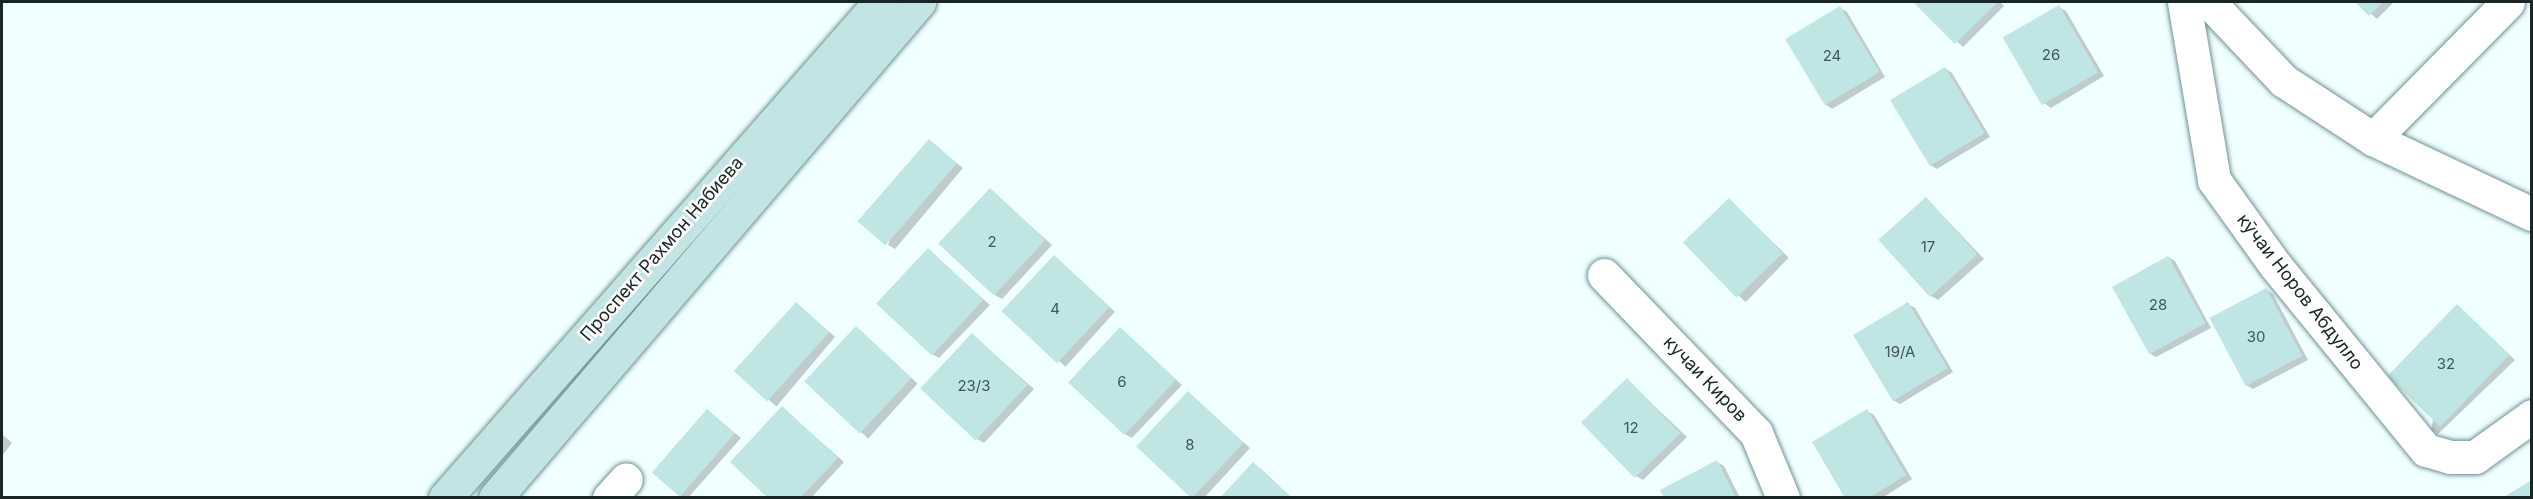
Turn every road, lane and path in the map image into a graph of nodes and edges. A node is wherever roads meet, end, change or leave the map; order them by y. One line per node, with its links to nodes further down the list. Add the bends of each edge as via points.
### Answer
1 (880, 2): 10 (main road, Проспект Рахмон Набиева)
2 (919, 2): 11 (main road, Проспект Рахмон Набиева)
3 (2184, 2): 9 (street, кӯчаи Норов Абдулло, via 2214,180 2275,265 2426,450 2450,457 2475,457)
4 (2209, 2): 6 (street, via 2284,81)
5 (2508, 2): 6 (street)
6 (2373, 139): 7 (street)
7 (2532, 214)
8 (1604, 274): 12 (street, кучаи Киров, via 1756,433)
9 (2532, 416)
10 (445, 498)
11 (495, 498)
12 (1783, 498)

